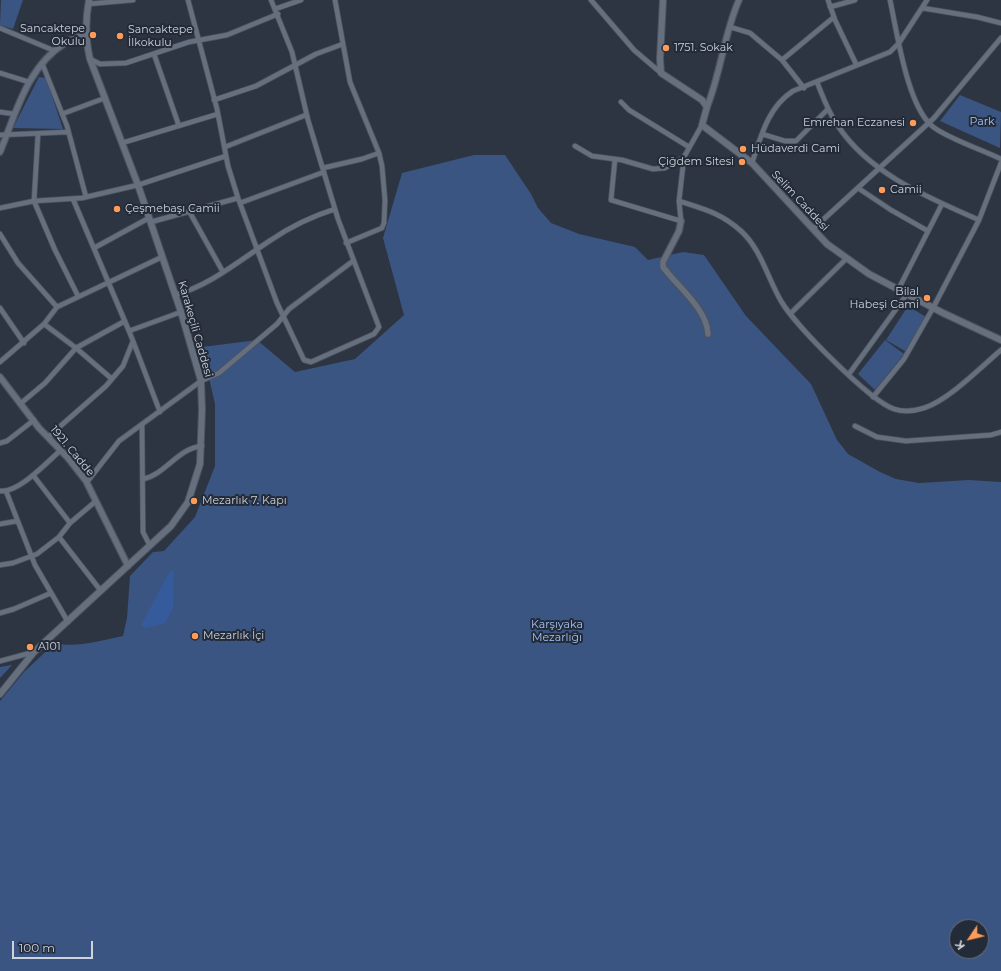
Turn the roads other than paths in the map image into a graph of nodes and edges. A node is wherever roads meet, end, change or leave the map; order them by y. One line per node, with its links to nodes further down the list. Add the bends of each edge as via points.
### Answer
1 (133, 0): 13 (street)
2 (188, 0): 24 (street)
3 (271, 0): 16 (street)
4 (301, 0): 16 (street)
5 (335, 0): 26 (street)
6 (591, 0): 35 (street, via 634,50)
7 (663, 0): 35 (main road)
8 (739, 0): 20 (street)
9 (828, 0): 14 (street)
10 (855, 0): 14 (street)
11 (890, 0): 25 (street)
12 (927, 0): 15 (street)
13 (88, 2): 22 (main road, Karakeçili Caddesi)
14 (830, 7): 18 (street)
15 (922, 8): 19 (street); 25 (street)
16 (275, 9): 17 (street)
17 (278, 14): 24 (street, via 227,36); 32 (street)
18 (834, 17): 30 (street); 33 (street)
19 (1001, 23)
20 (730, 27): 30 (street, via 750,33); 42 (street)
21 (0, 28): 27 (street)
22 (85, 34): 27 (street, via 66,42); 29 (main road, Karakeçili Caddesi)
23 (1001, 38): 49 (street)
24 (198, 40): 28 (street); 40 (street)
25 (899, 43): 33 (street, via 890,52); 49 (street, via 916,103)
26 (343, 44): 32 (street); 62 (street, via 350,82)
27 (55, 51): 31 (street)
28 (154, 54): 29 (street, via 126,63 107,65); 50 (street)
29 (90, 59): 39 (main road, Karakeçili Caddesi)
30 (782, 60): 38 (street)
31 (42, 63): 36 (street); 46 (street)
32 (295, 64): 40 (street, via 256,86); 48 (street)
33 (856, 64): 37 (street)
34 (0, 73): 36 (street)
35 (661, 73): 42 (main road, via 702,100)
36 (29, 82): 45 (street)
37 (817, 82): 38 (street); 43 (street)
38 (804, 88): 54 (street, via 781,98 764,125)
39 (105, 98): 46 (street); 57 (main road, Karakeçili Caddesi)
40 (214, 100): 47 (street)
41 (621, 102): 59 (street, via 629,110)
42 (707, 107): 51 (main road)
43 (828, 109): 54 (street, via 796,141 785,141); 69 (street, via 853,146 867,160)
44 (0, 112): 45 (street)
45 (14, 114): 56 (street)
46 (62, 114): 52 (street)
47 (218, 114): 50 (street); 60 (street)
48 (306, 115): 60 (street); 70 (street)
49 (929, 123): 66 (street); 69 (street)
50 (179, 126): 57 (street)
51 (702, 126): 59 (street); 68 (main road, Selim Caddesi)
52 (68, 132): 53 (street); 73 (street)
53 (38, 134): 56 (street); 76 (street)
54 (762, 134): 68 (street)
55 (0, 135): 56 (street)
56 (7, 135): 61 (street)
57 (122, 144): 71 (main road, Karakeçili Caddesi)
58 (575, 146): 65 (street, via 592,156)
59 (689, 147): 64 (street)
60 (225, 148): 63 (street)
61 (0, 152)
62 (379, 153): 70 (street); 89 (street, via 384,180 384,225 378,231)
63 (226, 156): 71 (street); 74 (street)
64 (684, 157): 65 (street, via 665,168 653,169); 77 (street)
65 (615, 159): 85 (street, via 611,200)
66 (1001, 159)
67 (1001, 162): 84 (street)
68 (752, 163): 86 (main road, Selim Caddesi)
69 (881, 168): 72 (street); 79 (street)
70 (323, 170): 78 (street); 81 (street)
71 (138, 185): 73 (street); 83 (main road, Karakeçili Caddesi)
72 (858, 188): 86 (street); 87 (street)
73 (86, 197): 75 (street)
74 (238, 198): 78 (street); 82 (street)
75 (73, 199): 76 (street); 90 (street)
76 (34, 201): 80 (street); 100 (street)
77 (679, 201): 85 (street); 105 (street, via 716,212 742,232 759,255)
78 (240, 203): 91 (street)
79 (942, 204): 84 (street); 87 (street)
80 (0, 208)
81 (335, 209): 89 (street); 91 (street, via 318,214 287,230)
82 (189, 211): 83 (street); 95 (street)
83 (150, 220): 90 (street); 92 (main road, Karakeçili Caddesi)
84 (978, 220): 103 (street)
85 (681, 221): 110 (street, via 679,232 663,262 663,267 691,299 708,327)
86 (813, 229): 93 (main road, Selim Caddesi, via 827,244)
87 (928, 231): 97 (street)
88 (0, 234): 101 (street, via 18,263)
89 (346, 243): 94 (street)
90 (94, 248): 96 (street)
91 (257, 250): 95 (street); 106 (street)
92 (162, 257): 96 (street); 99 (main road, Karakeçili Caddesi)
93 (847, 258): 97 (main road, Selim Caddesi, via 868,274); 105 (street)
94 (353, 261): 106 (street, via 289,309); 106 (street, via 379,325 376,332 309,362 304,360)
95 (224, 272): 99 (street, via 189,291)
96 (108, 281): 100 (street); 107 (street)
97 (898, 290): 98 (main road, Selim Caddesi)
98 (907, 294): 103 (main road, Selim Caddesi); 117 (street)
99 (175, 295): 104 (main road, Karakeçili Caddesi)
100 (78, 296): 101 (street)
101 (57, 307): 108 (street)
102 (0, 308): 113 (street)
103 (933, 308): 111 (main road, Selim Caddesi); 121 (street, via 904,359)
104 (181, 312): 109 (street); 119 (main road, Karakeçili Caddesi)
105 (790, 314): 117 (street, via 821,348)
106 (283, 317): 119 (street, via 219,372)
107 (125, 321): 109 (street); 114 (street)
108 (44, 324): 113 (street); 114 (street)
109 (130, 331): 112 (street)
110 (708, 334)
111 (1001, 340)
112 (133, 341): 118 (street, via 123,366); 123 (street)
113 (24, 343): 116 (street)
114 (76, 348): 118 (street); 122 (street, via 45,383)
115 (1001, 350): 121 (street, via 956,389 925,408 903,411 893,409)
116 (0, 362)
117 (850, 374): 121 (street)
118 (112, 379): 128 (street)
119 (200, 381): 123 (street); 130 (main road, Karakeçili Caddesi)
120 (1, 382): 122 (street, 1921. Cadde)
121 (873, 397)
122 (20, 404): 124 (street, 1921. Cadde)
123 (160, 412): 125 (street)
124 (34, 420): 128 (street, 1921. Cadde); 129 (street, via 7,442)
125 (142, 425): 133 (street); 134 (street, via 112,448)
126 (855, 426): 127 (street, via 877,437 906,441 991,435)
127 (1001, 432)
128 (48, 437): 131 (street, 1921. Cadde)
129 (0, 444)
130 (202, 446): 133 (street, via 188,450 152,476); 142 (main road, Karakeçili Caddesi, via 200,464 188,502 171,526)
131 (61, 450): 132 (street); 134 (street, 1921. Cadde)
132 (33, 475): 136 (street, via 15,488); 139 (street)
133 (143, 479): 142 (street, via 143,532)
134 (87, 482): 137 (street, 1921. Cadde)
135 (0, 491): 136 (street)
136 (6, 491): 138 (street)
137 (96, 501): 139 (street); 145 (street, 1921. Cadde)
138 (17, 521): 140 (street); 143 (street)
139 (70, 523): 141 (street)
140 (0, 524)
141 (59, 537): 143 (street); 146 (street)
142 (150, 546): 145 (main road, Karakeçili Caddesi)
143 (32, 557): 144 (street); 147 (street)
144 (0, 565)
145 (128, 566): 146 (main road, Karakeçili Caddesi)
146 (101, 591): 149 (main road, Karakeçili Caddesi)
147 (51, 593): 148 (street); 149 (street)
148 (0, 613)
149 (68, 622): 150 (main road, Karakeçili Caddesi)
150 (34, 652): 151 (street); 152 (main road, Karakeçili Caddesi)
151 (0, 661)
152 (0, 694)

